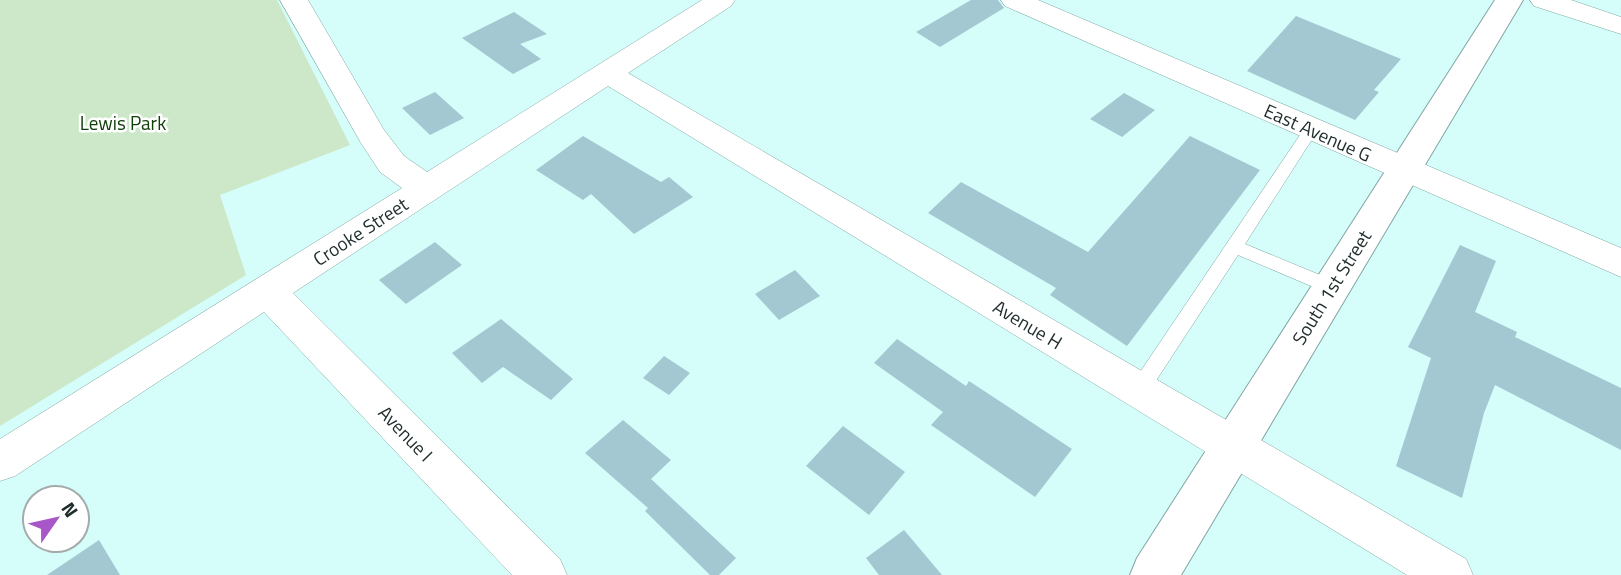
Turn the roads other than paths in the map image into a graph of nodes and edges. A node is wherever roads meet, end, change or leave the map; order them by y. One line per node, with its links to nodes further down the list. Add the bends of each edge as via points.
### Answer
1 (294, 0): 10 (street, via 372,136 392,164)
2 (720, 0): 7 (street, Crooke Street)
3 (1016, 0): 8 (street, East Avenue G)
4 (1509, 0): 9 (street, South 1st Street)
5 (1544, 0): 6 (street)
6 (1621, 26)
7 (607, 72): 10 (street, Crooke Street); 15 (street, Avenue H)
8 (1311, 130): 9 (street, East Avenue G); 11 (lane)
9 (1403, 170): 12 (street, East Avenue G); 13 (street, South 1st Street)
10 (425, 188): 14 (street, Crooke Street)
11 (1234, 246): 13 (lane); 15 (lane)
12 (1621, 263)
13 (1331, 287): 16 (street, South 1st Street)
14 (267, 291): 17 (street, Crooke Street); 18 (street, Avenue I)
15 (1139, 390): 16 (street, Avenue H)
16 (1233, 446): 19 (street, South 1st Street); 20 (street, Avenue H)
17 (0, 462)
18 (544, 575)
19 (1154, 575)
20 (1450, 575)

